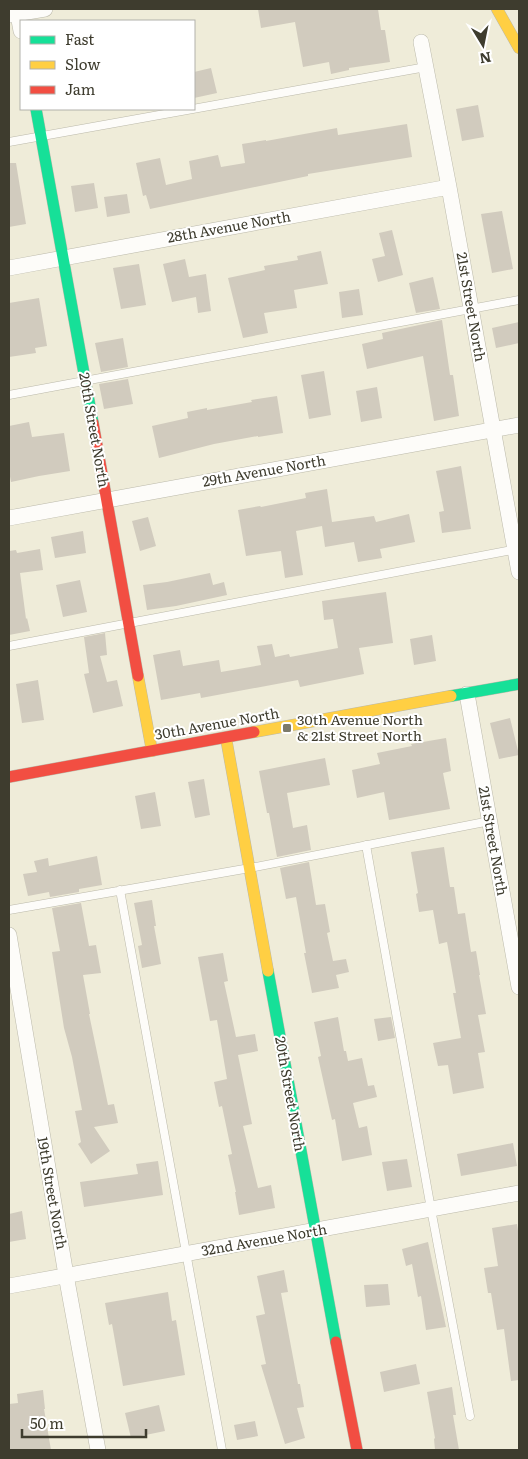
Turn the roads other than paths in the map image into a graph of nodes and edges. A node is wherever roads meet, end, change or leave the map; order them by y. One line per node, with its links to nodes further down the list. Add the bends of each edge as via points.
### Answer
1 (45, 9): 3 (street)
2 (497, 9): 6 (main road)
3 (15, 13): 4 (street)
4 (20, 28)
5 (421, 42): 7 (street, 21st Street North)
6 (519, 48)
7 (426, 67): 8 (lane); 13 (street, 21st Street North)
8 (195, 109)
9 (36, 110): 11 (main road, 20th Street North)
10 (190, 110): 11 (lane)
11 (41, 137): 12 (lane); 14 (main road, 20th Street North)
12 (9, 142)
13 (449, 187): 14 (street, 28th Avenue North); 17 (street, 21st Street North)
14 (63, 258): 15 (street, 28th Avenue North); 18 (main road, 20th Street North)
15 (9, 268)
16 (519, 300): 17 (lane)
17 (471, 309): 18 (lane); 21 (street, 21st Street North)
18 (85, 381): 19 (lane); 22 (main road, 20th Street North)
19 (9, 395)
20 (519, 425): 21 (street, 29th Avenue North)
21 (493, 430): 22 (street, 29th Avenue North); 24 (street, 21st Street North)
22 (107, 500): 23 (street, 29th Avenue North); 26 (main road, 20th Street North)
23 (9, 518)
24 (517, 549): 25 (street, 21st Street North); 26 (lane)
25 (519, 572)
26 (129, 623): 27 (lane); 31 (main road, 20th Street North)
27 (9, 646)
28 (519, 684): 29 (main road, 30th Avenue North)
29 (467, 694): 30 (main road, 30th Avenue North); 33 (street, 21st Street North)
30 (226, 738): 31 (main road, 30th Avenue North); 35 (main road, 20th Street North)
31 (152, 751): 32 (main road, 30th Avenue North)
32 (9, 777)
33 (490, 821): 34 (lane); 39 (street, 21st Street North)
34 (366, 845): 35 (lane); 41 (lane)
35 (250, 868): 36 (lane); 42 (main road, 20th Street North)
36 (120, 890): 37 (lane); 43 (lane)
37 (9, 910)
38 (9, 943): 44 (street, 19th Street North)
39 (519, 987)
40 (519, 1193): 41 (street, 32nd Avenue North)
41 (431, 1209): 42 (street, 32nd Avenue North); 46 (lane)
42 (315, 1230): 43 (street, 32nd Avenue North); 49 (main road, 20th Street North)
43 (186, 1254): 44 (street, 32nd Avenue North); 48 (lane)
44 (66, 1275): 45 (street, 32nd Avenue North); 47 (street, 19th Street North)
45 (9, 1286)
46 (470, 1416)
47 (98, 1450)
48 (222, 1450)
49 (357, 1450)

